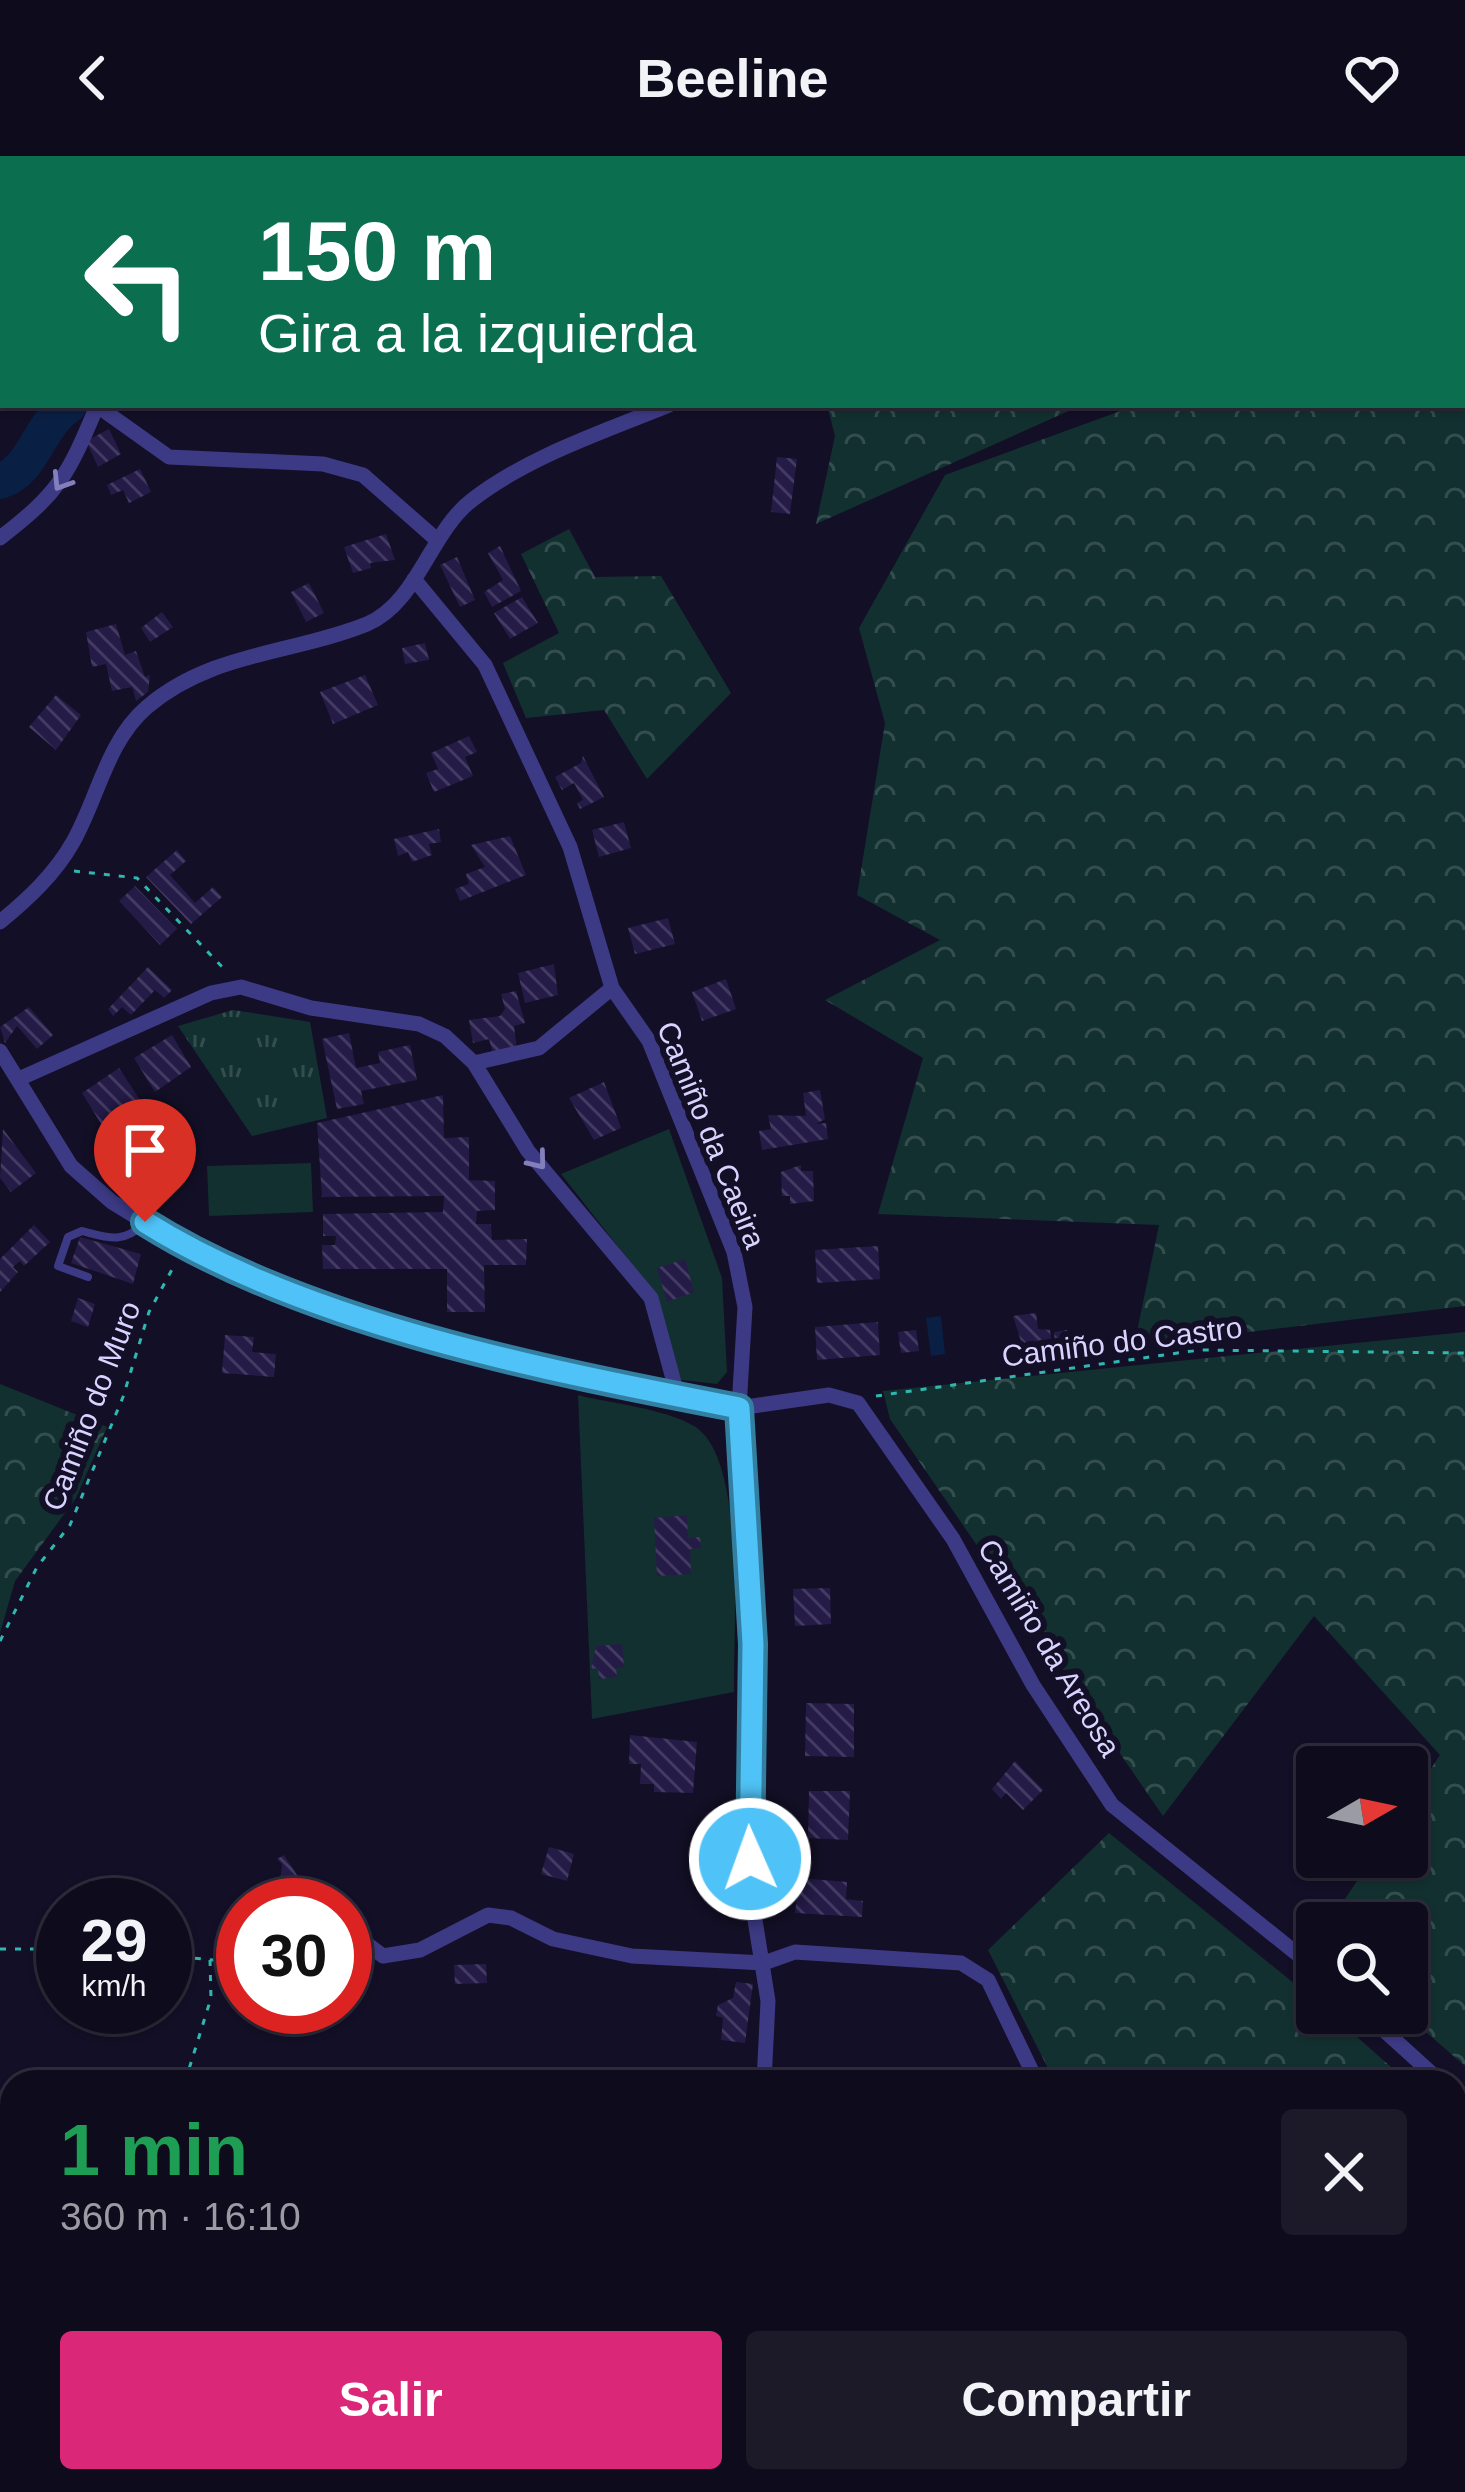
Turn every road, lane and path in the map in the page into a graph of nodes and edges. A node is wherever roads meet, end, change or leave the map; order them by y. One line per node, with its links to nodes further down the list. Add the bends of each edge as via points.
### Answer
1 (95, 408): 4 (street, one-way to 4, via 66,477)
2 (99, 408): 5 (street, via 169,457 322,464 363,475)
3 (662, 408): 5 (street, via 555,452 470,501)
4 (0, 538)
5 (437, 540): 6 (street)
6 (414, 579): 7 (street, via 369,623 229,661 145,709 124,734); 10 (street, Camiño da Caeira, via 484,665 570,847)
7 (55, 869): 8 (street); 9 (path, via 136,878)
8 (0, 922)
9 (242, 987): 12 (street, via 311,1008 419,1024); 13 (street, via 211,993)
10 (612, 988): 12 (street, via 539,1048); 20 (street, Camiño da Caeira, via 649,1041 734,1252 746,1307)
11 (0, 1051): 13 (street)
12 (474, 1063): 18 (street, one-way to 18, via 528,1150 651,1298)
13 (21, 1078): 14 (street, via 71,1166)
14 (145, 1222): 15 (street); 16 (lane, via 129,1237 82,1231 68,1238 58,1266)
15 (184, 1247): 18 (street, via 321,1304); 21 (path, Camiño do Muro, via 149,1312 70,1525)
16 (88, 1277)
17 (1465, 1353): 19 (path, Camiño do Castro, via 1199,1350)
18 (678, 1396): 20 (street)
19 (858, 1403): 20 (street, via 829,1395); 25 (street, Camiño da Areosa, via 953,1539 1033,1685 1112,1805)
20 (739, 1408): 30 (street, Camiño da Caeira, via 753,1644 751,1895)
21 (0, 1641)
22 (372, 1948): 26 (street)
23 (0, 1949): 24 (path)
24 (36, 1949)
25 (1296, 1953)
26 (383, 1956): 30 (street, via 420,1950 488,1915 632,1956); 31 (path)
27 (192, 1958): 28 (path)
28 (210, 1960): 29 (path); 33 (path, via 211,1997)
29 (216, 1962)
30 (764, 1963): 34 (street, Camiño da Caeira); 35 (street, via 795,1952 961,1963 988,1980)
31 (372, 1966)
32 (1388, 2034): 36 (street)
33 (189, 2070)
34 (764, 2070)
35 (1031, 2070)
36 (1428, 2070)

